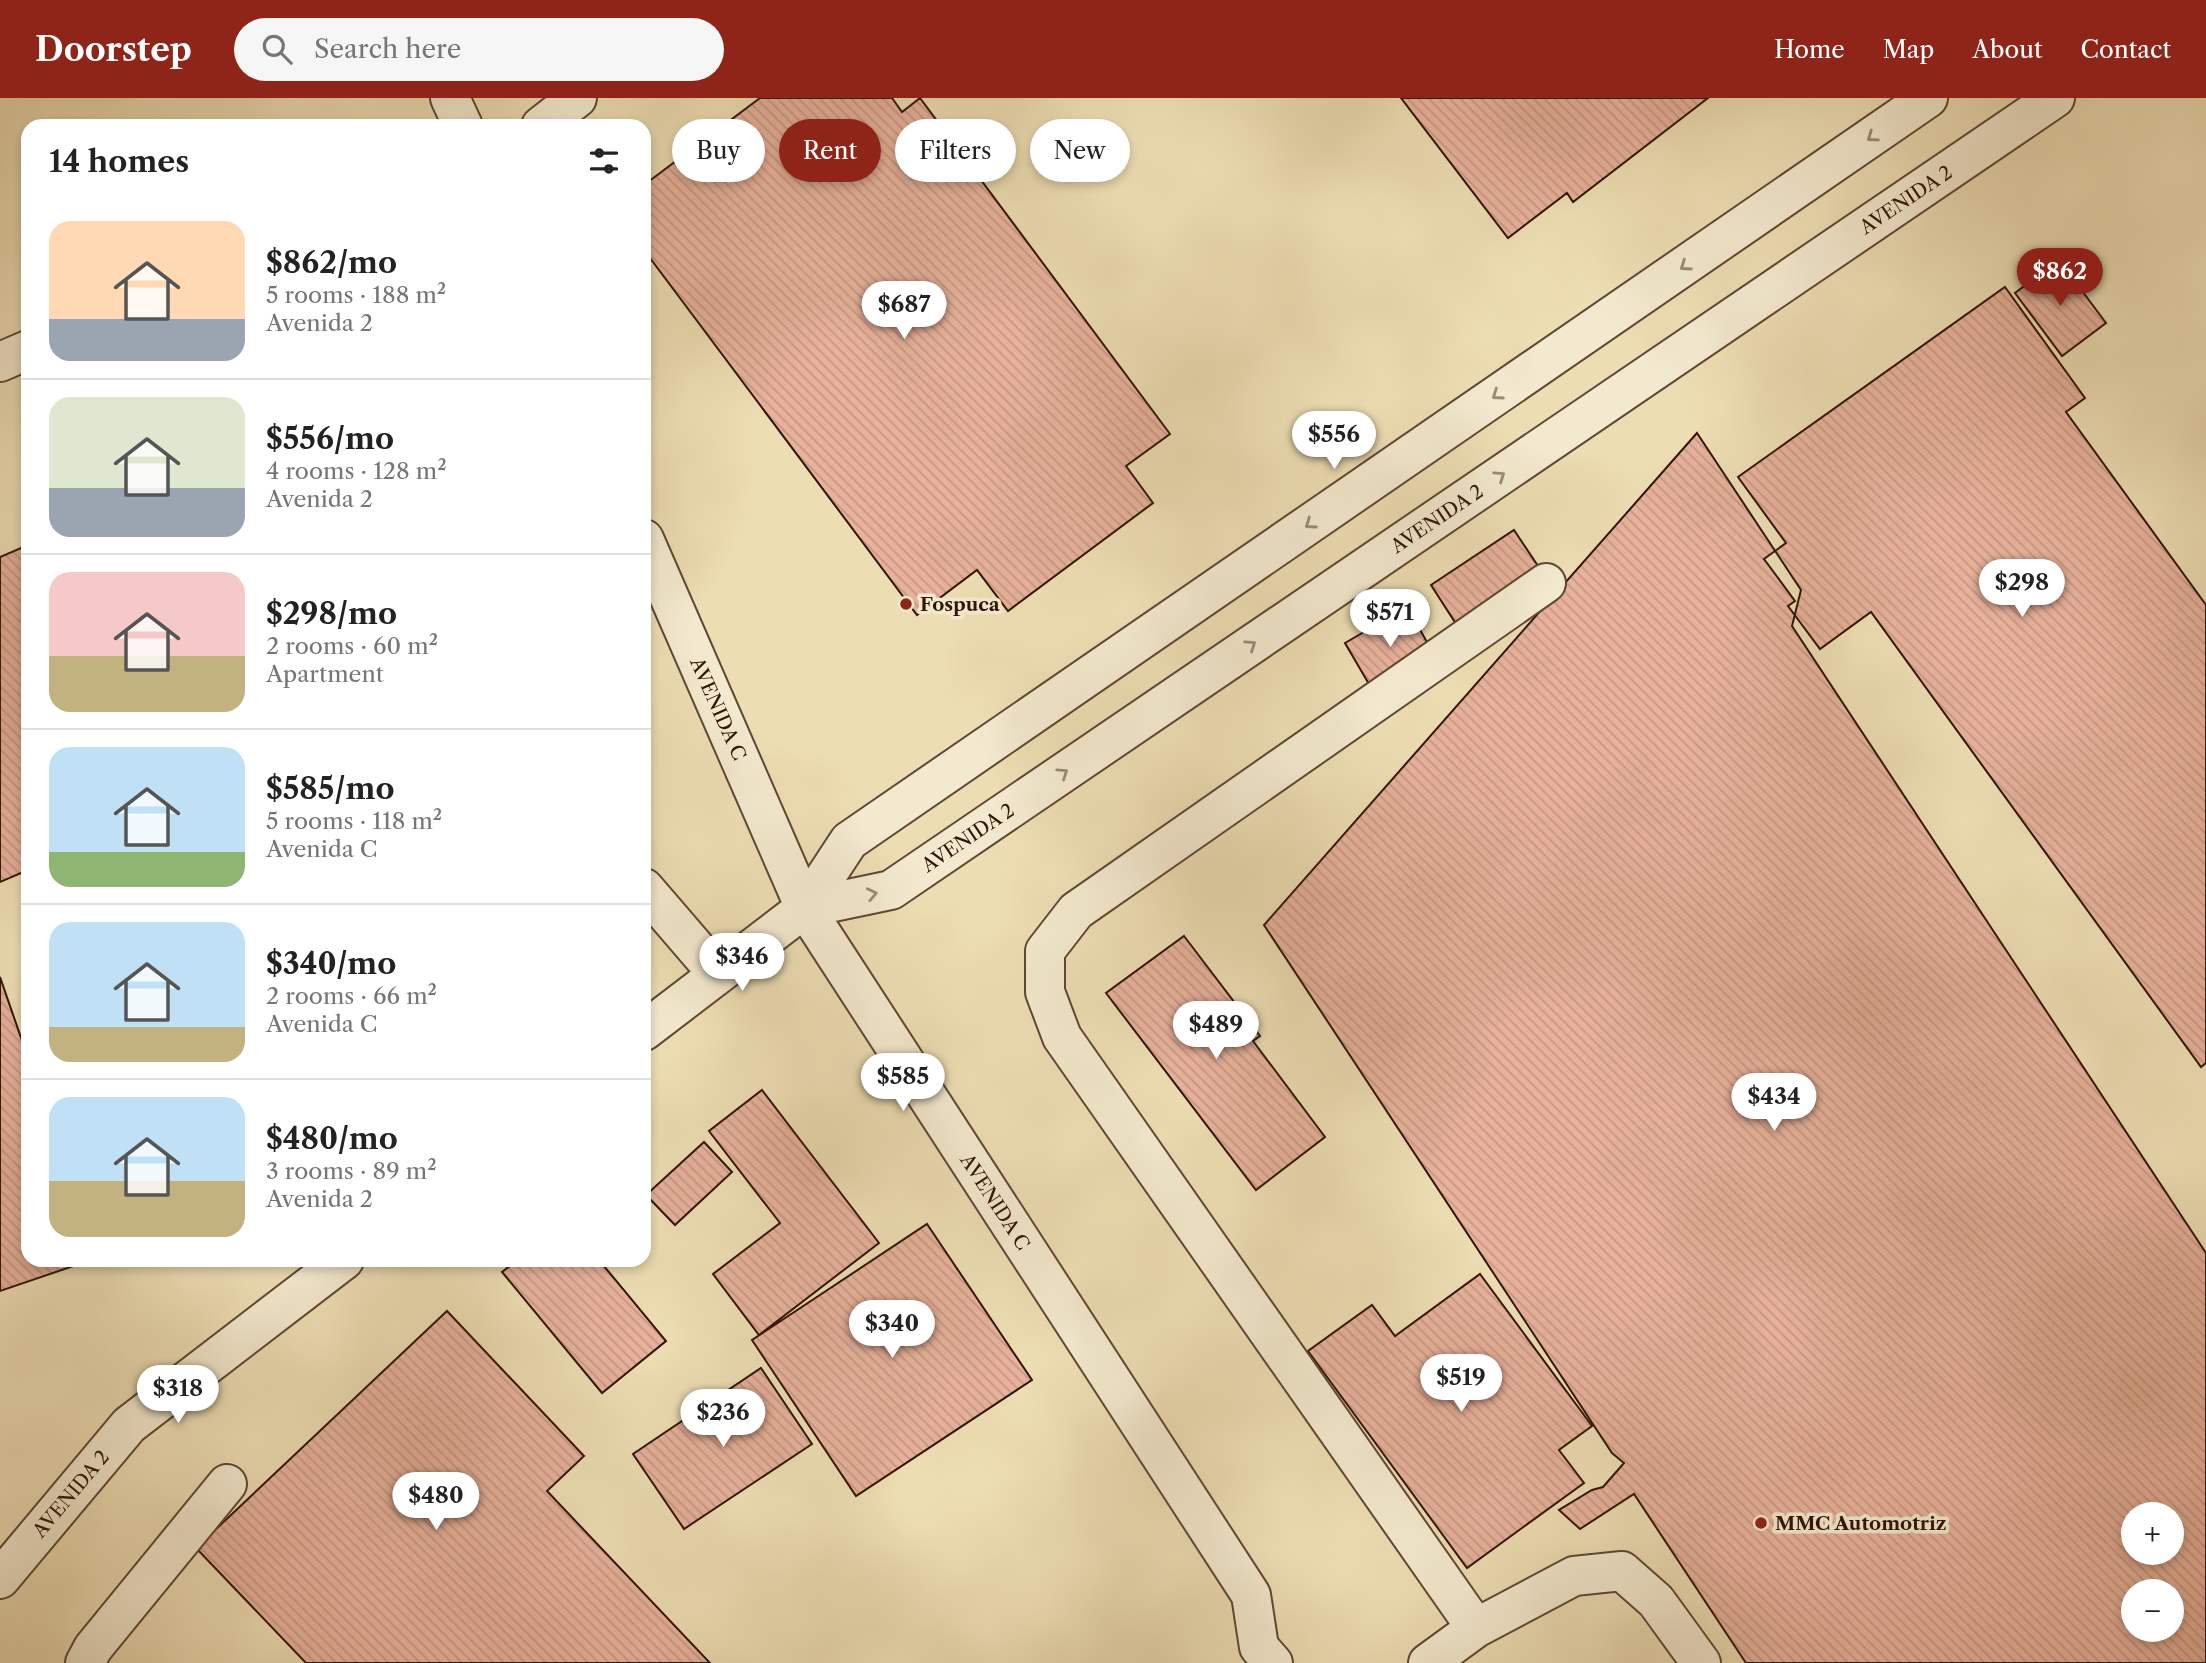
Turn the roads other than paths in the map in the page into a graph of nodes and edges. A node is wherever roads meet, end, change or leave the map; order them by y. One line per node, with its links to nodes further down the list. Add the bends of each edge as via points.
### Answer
1 (450, 98): 5 (street)
2 (578, 98): 6 (street)
3 (1928, 98): 12 (street, AVENIDA 2, one-way to 12, via 849,841)
4 (2055, 98): 12 (street, AVENIDA 2, one-way to 4, via 891,890)
5 (460, 119)
6 (550, 119)
7 (21, 353): 8 (street)
8 (0, 362)
9 (651, 555): 12 (street, AVENIDA C)
10 (1546, 583): 18 (street, via 1076,911 1045,951 1045,992 1062,1037)
11 (651, 896): 13 (street)
12 (805, 908): 13 (street, AVENIDA 2); 19 (street, AVENIDA C, via 1251,1595)
13 (718, 974): 14 (street, AVENIDA 2)
14 (651, 1026)
15 (335, 1267): 17 (street, AVENIDA 2, via 129,1425)
16 (227, 1484): 20 (street)
17 (0, 1579)
18 (1476, 1628): 21 (street); 22 (street, via 1574,1576 1622,1571 1656,1601)
19 (1259, 1658)
20 (85, 1663)
21 (1428, 1663)
22 (1701, 1663)

